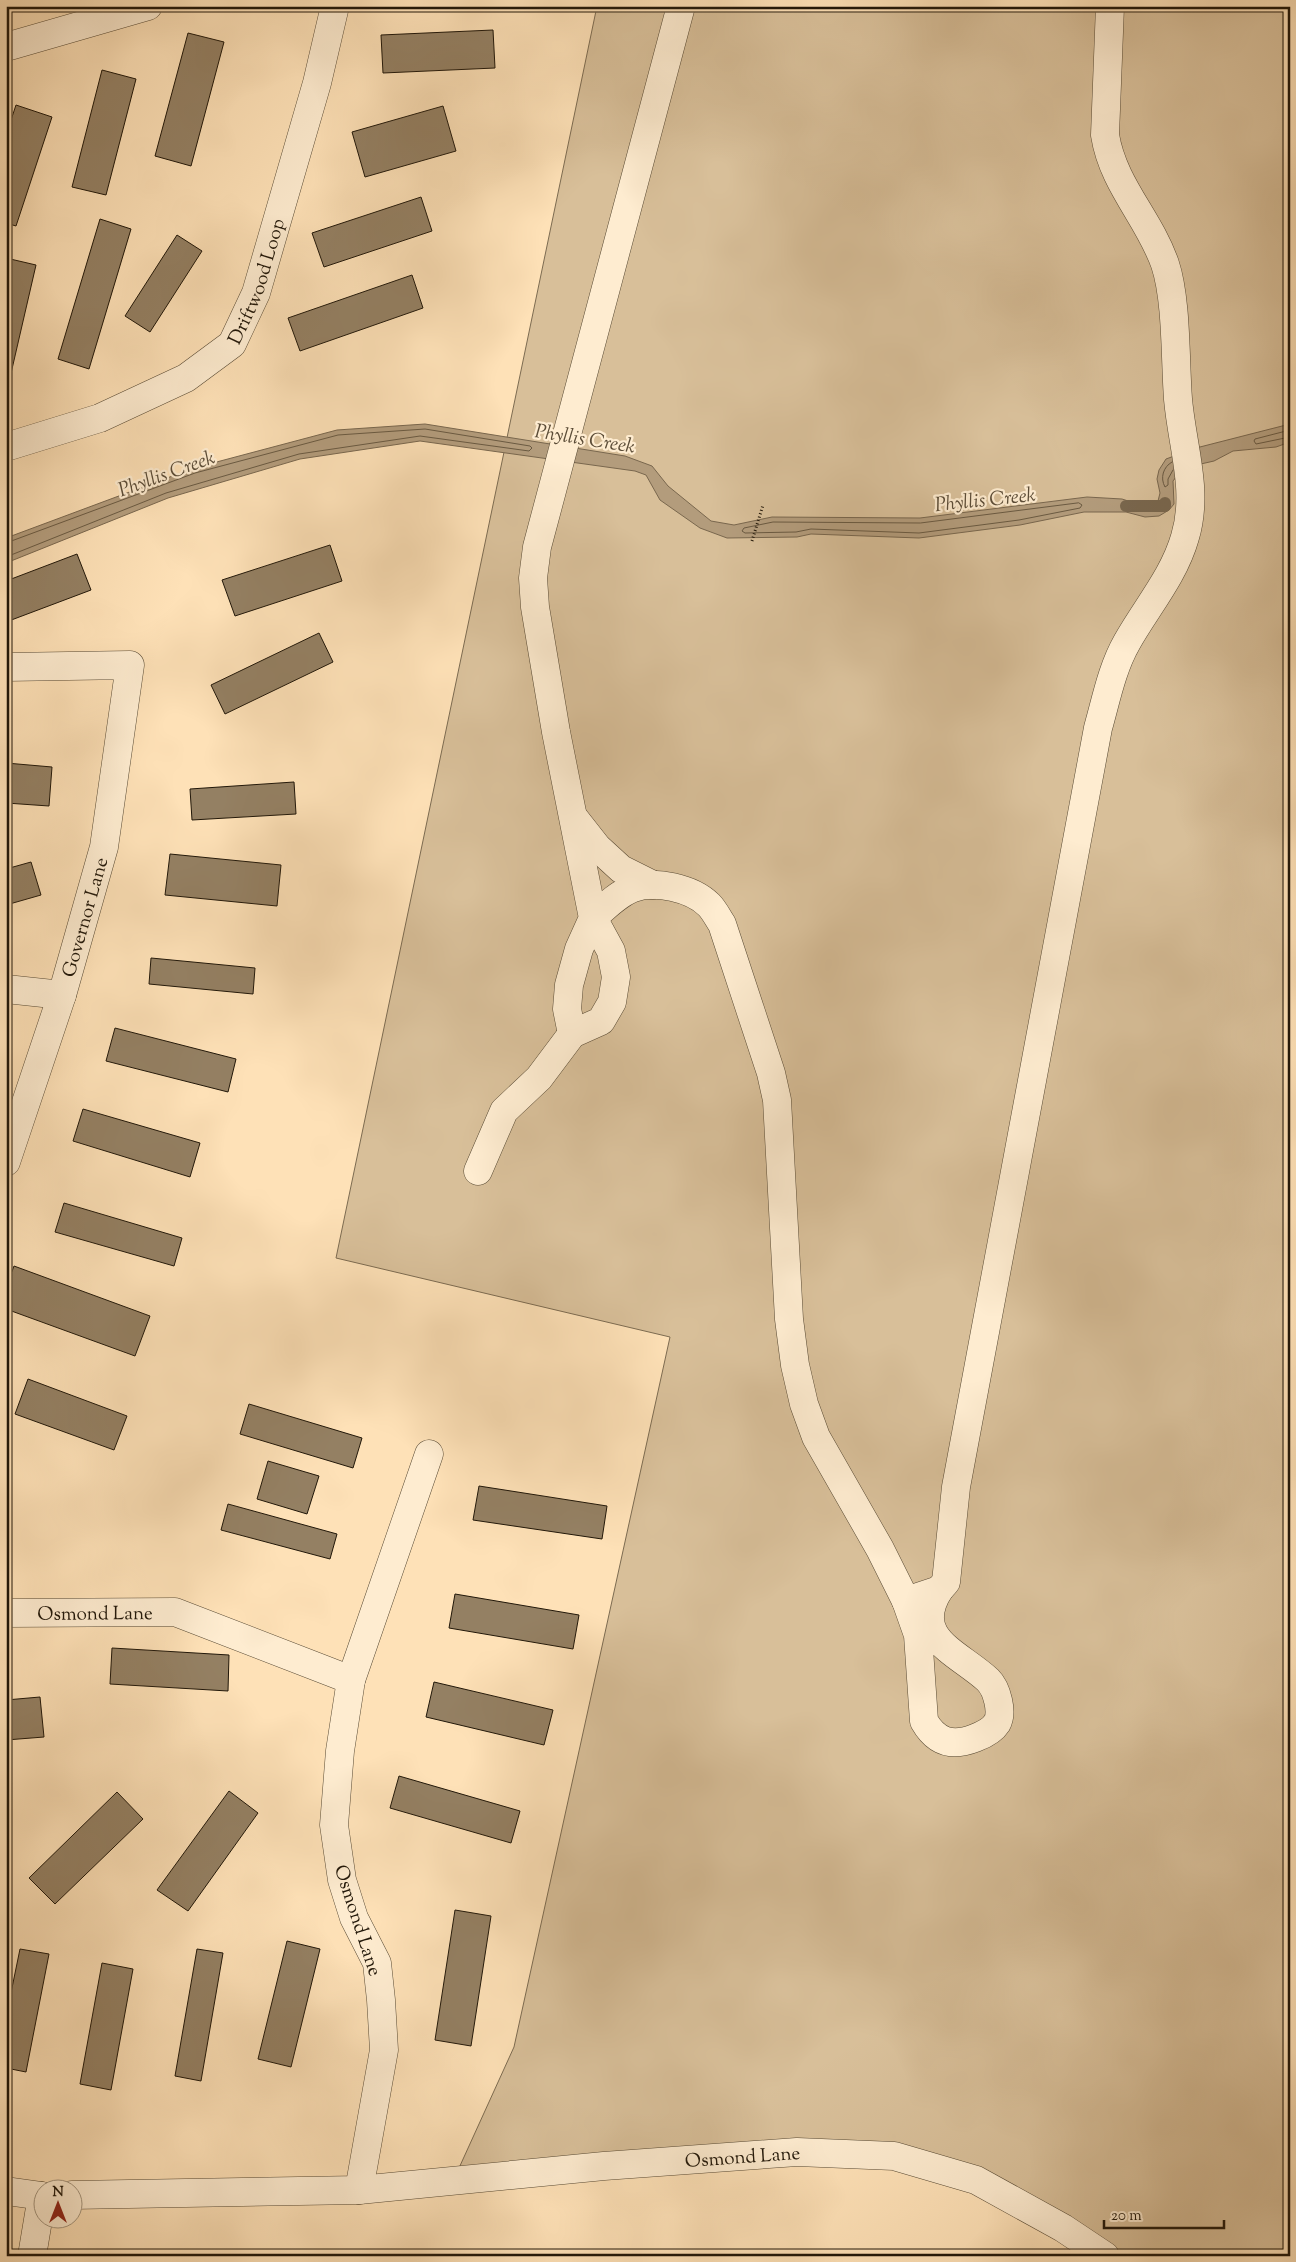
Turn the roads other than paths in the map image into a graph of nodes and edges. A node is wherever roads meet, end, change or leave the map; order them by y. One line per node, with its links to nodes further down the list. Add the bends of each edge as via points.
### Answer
1 (148, 6): 5 (street)
2 (335, 6): 6 (street, Driftwood Loop, via 317,83 256,293 232,344 186,378 100,418)
3 (681, 6): 8 (street, via 536,547 535,607)
4 (1110, 6): 17 (street, via 1105,136 1108,156 1157,243 1166,267 1178,401 1191,478 1191,506 1186,537 1174,567 1126,644 1110,684 1098,728 956,1487 946,1582)
5 (6, 47)
6 (6, 447)
7 (6, 667): 12 (street, Governor Lane, via 130,665 104,848)
8 (572, 816): 9 (street, via 597,848 621,869); 10 (street)
9 (653, 885): 10 (street, via 628,891); 18 (street, via 677,888 695,895 709,905 722,924 777,1100 789,1319 804,1404 816,1437)
10 (593, 918): 13 (street, via 579,949 569,985 567,1009); 13 (street, via 611,951 616,977 612,1002 601,1021)
11 (6, 989): 12 (street)
12 (62, 995): 14 (street, Governor Lane)
13 (572, 1034): 15 (street, via 539,1078 504,1111)
14 (6, 1162)
15 (478, 1171)
16 (429, 1454): 20 (street, Osmond Lane)
17 (939, 1590): 18 (street); 18 (street, via 931,1603 934,1635 942,1645 990,1681 996,1693 997,1722 974,1739 956,1743 941,1740 931,1733 924,1721 918,1635)
18 (906, 1601)
19 (6, 1613): 20 (street, Osmond Lane, via 175,1612)
20 (351, 1680): 22 (street, Osmond Lane, via 340,1751 334,1825 342,1880 354,1918 377,1963 384,2050)
21 (6, 2190): 23 (street)
22 (359, 2190): 24 (street, Osmond Lane); 27 (street, Osmond Lane, via 594,2166 797,2152 894,2156 976,2180 1063,2228)
23 (32, 2194)
24 (82, 2195)
25 (36, 2230): 26 (street)
26 (32, 2256)
27 (1104, 2256)

